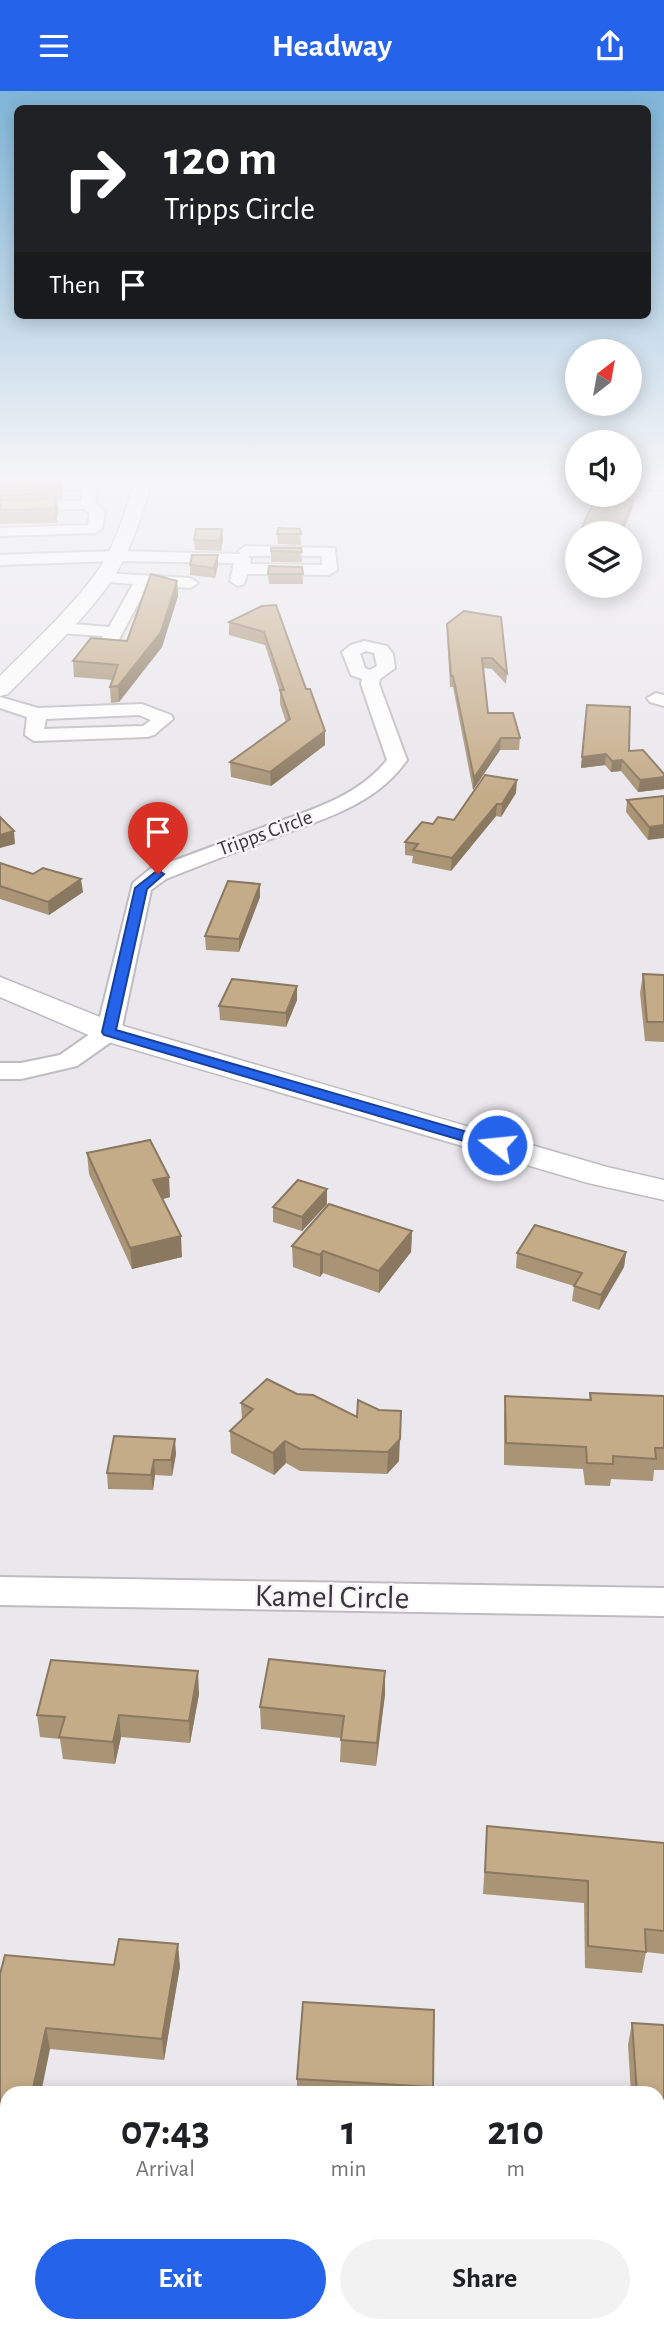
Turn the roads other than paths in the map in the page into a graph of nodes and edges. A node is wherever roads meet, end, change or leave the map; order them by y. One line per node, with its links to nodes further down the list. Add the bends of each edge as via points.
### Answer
1 (93, 586): 3 (main road)
2 (147, 586): 3 (street, via 109,639)
3 (59, 628): 5 (main road)
4 (371, 676): 9 (street, Tripps Circle, via 397,760 385,777 343,804 158,874 141,888)
5 (0, 689)
6 (0, 702): 7 (street)
7 (37, 714): 7 (street, via 142,709 164,719 147,731 34,734)
8 (0, 986): 9 (main road)
9 (109, 1032): 10 (street, via 68,1061); 11 (main road)
10 (0, 1071)
11 (664, 1190)
12 (0, 1591): 13 (street, Kamel Circle)
13 (664, 1602)

